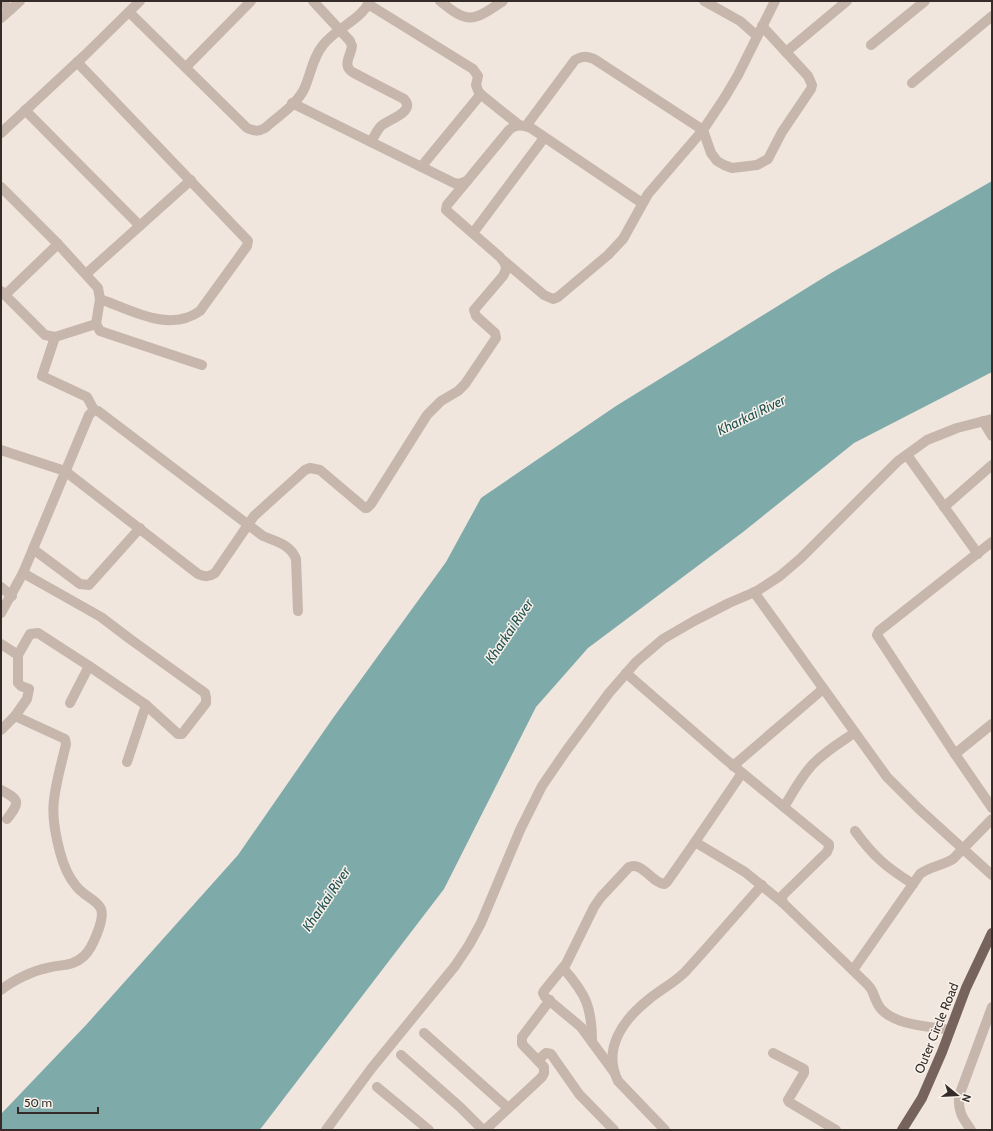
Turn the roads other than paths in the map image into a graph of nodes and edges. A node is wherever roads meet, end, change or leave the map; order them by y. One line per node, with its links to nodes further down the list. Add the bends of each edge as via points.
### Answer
1 (1, 1): 13 (street)
2 (20, 1): 13 (street)
3 (140, 1): 14 (street)
4 (251, 1): 23 (street)
5 (313, 1): 18 (street)
6 (440, 1): 7 (street, via 465,18 485,13)
7 (503, 1)
8 (704, 1): 19 (street, via 740,21)
9 (775, 1): 17 (street)
10 (847, 1): 21 (street)
11 (925, 1): 20 (street)
12 (369, 2): 18 (street, via 359,15); 25 (street, via 473,69 478,76 476,85)
13 (10, 10): 16 (street)
14 (129, 12): 22 (street); 23 (street)
15 (992, 16): 24 (street)
16 (1, 18)
17 (762, 26): 19 (street); 21 (street)
18 (341, 30): 26 (street, via 324,43 305,87); 32 (street, via 352,46 347,64 351,71 407,103 403,113 382,125)
19 (757, 36): 29 (street, via 725,97)
20 (871, 45)
21 (786, 52): 29 (street, via 808,76 812,85 768,159 757,165 739,168 724,166 711,153)
22 (77, 62): 27 (street); 34 (street)
23 (186, 68): 26 (street, via 253,131 265,128)
24 (912, 83)
25 (481, 94): 28 (street); 33 (street)
26 (292, 103): 32 (street)
27 (25, 110): 30 (street); 38 (street)
28 (523, 126): 29 (street, via 575,60 587,56); 31 (street); 35 (street, via 509,130)
29 (703, 130): 37 (street)
30 (1, 133)
31 (544, 138): 37 (street); 39 (street)
32 (371, 142): 33 (street)
33 (421, 167): 35 (street, via 454,183 459,184)
34 (191, 180): 38 (street); 44 (street, via 248,241 247,246 200,311 183,319 154,319)
35 (467, 180): 39 (street, via 447,205 446,210)
36 (1, 187): 40 (street)
37 (642, 203): 41 (street, via 623,239 558,297 553,299 544,295)
38 (140, 226): 42 (street)
39 (473, 233): 41 (street)
40 (58, 244): 42 (street); 43 (street)
41 (504, 261): 56 (street, via 507,266 503,276 474,310 476,316 495,333 494,342 465,384 427,415 369,507 365,508 320,470 310,468 267,504)
42 (86, 274): 44 (street, via 98,288)
43 (3, 293): 46 (street, via 45,335)
44 (100, 298): 45 (street)
45 (96, 324): 46 (street); 47 (street, via 104,333)
46 (54, 337): 48 (street, via 42,376 87,397)
47 (202, 365)
48 (94, 410): 54 (street, via 89,415); 56 (street)
49 (988, 420): 50 (street); 52 (street, via 957,428 927,440)
50 (992, 436)
51 (1, 450): 54 (street)
52 (907, 455): 55 (street); 63 (street, via 801,558 780,576)
53 (992, 465): 55 (street)
54 (65, 471): 57 (street); 59 (street)
55 (944, 507): 60 (street)
56 (248, 524): 57 (street, via 215,573 205,577); 65 (street, via 263,536 281,543 293,552 296,559)
57 (140, 528): 59 (street, via 89,585 80,584)
58 (992, 542): 60 (street)
59 (33, 549): 61 (street)
60 (978, 554): 78 (street, via 877,635)
61 (23, 573): 64 (street); 73 (street, via 101,617 205,693 206,698 204,707 182,734 178,734)
62 (1, 586): 64 (street)
63 (754, 592): 70 (street, via 701,617 663,640); 71 (street)
64 (12, 596): 66 (street)
65 (298, 611)
66 (1, 613)
67 (1, 644): 68 (street)
68 (18, 655): 69 (street, via 30,634 38,632); 74 (street, via 18,683 29,689 27,699)
69 (89, 666): 72 (street); 73 (street)
70 (626, 673): 80 (street); 109 (street, via 542,786 469,945 455,966 370,1069)
71 (823, 689): 77 (street); 80 (street)
72 (70, 703)
73 (146, 706): 79 (street)
74 (15, 716): 76 (street); 97 (street, via 65,739 53,813 60,853 70,878 80,891 98,904 102,917 90,949 84,956 74,963 46,968 10,983)
75 (992, 724): 78 (street)
76 (1, 730)
77 (854, 733): 83 (street, via 813,763); 89 (street, via 887,777)
78 (955, 754): 84 (street)
79 (127, 762)
80 (733, 766): 81 (street)
81 (742, 773): 83 (street); 88 (street)
82 (1, 790): 85 (street, via 16,802 17,807)
83 (784, 807): 93 (street, via 827,842 829,847 827,852 783,895)
84 (992, 808)
85 (7, 819)
86 (992, 819): 89 (street)
87 (855, 830): 91 (street, via 866,847 880,861)
88 (695, 842): 92 (street); 95 (street, via 664,884 637,866 629,867 594,907)
89 (963, 848): 90 (street); 91 (street, via 947,862 926,869)
90 (992, 875)
91 (913, 884): 96 (street)
92 (762, 885): 93 (street); 106 (street, via 684,974 632,1014 616,1039 612,1061)
93 (783, 903): 96 (street)
94 (992, 933): 100 (main road, Outer Circle Road, via 966,988)
95 (563, 968): 98 (street, via 544,990 544,995); 102 (street, via 579,986 589,1007)
96 (852, 970): 100 (street, via 873,992 882,1010 894,1018)
97 (1, 990)
98 (550, 1000): 102 (street, via 574,1020); 105 (street, via 522,1037 522,1044)
99 (992, 1007): 116 (street, via 959,1096 960,1114)
100 (950, 1030): 115 (main road, Outer Circle Road, via 922,1098)
101 (424, 1032): 108 (street)
102 (592, 1042): 106 (street)
103 (773, 1054): 114 (street, via 804,1069 789,1102)
104 (400, 1055): 111 (street)
105 (538, 1060): 108 (street, via 544,1067 544,1073); 112 (street, via 546,1053 551,1054 579,1094)
106 (614, 1072): 113 (street, via 618,1081)
107 (377, 1087): 110 (street)
108 (508, 1108): 111 (street)
109 (326, 1130)
110 (429, 1130)
111 (484, 1130)
112 (614, 1130)
113 (665, 1130)
114 (836, 1130)
115 (902, 1130)
116 (971, 1130)

